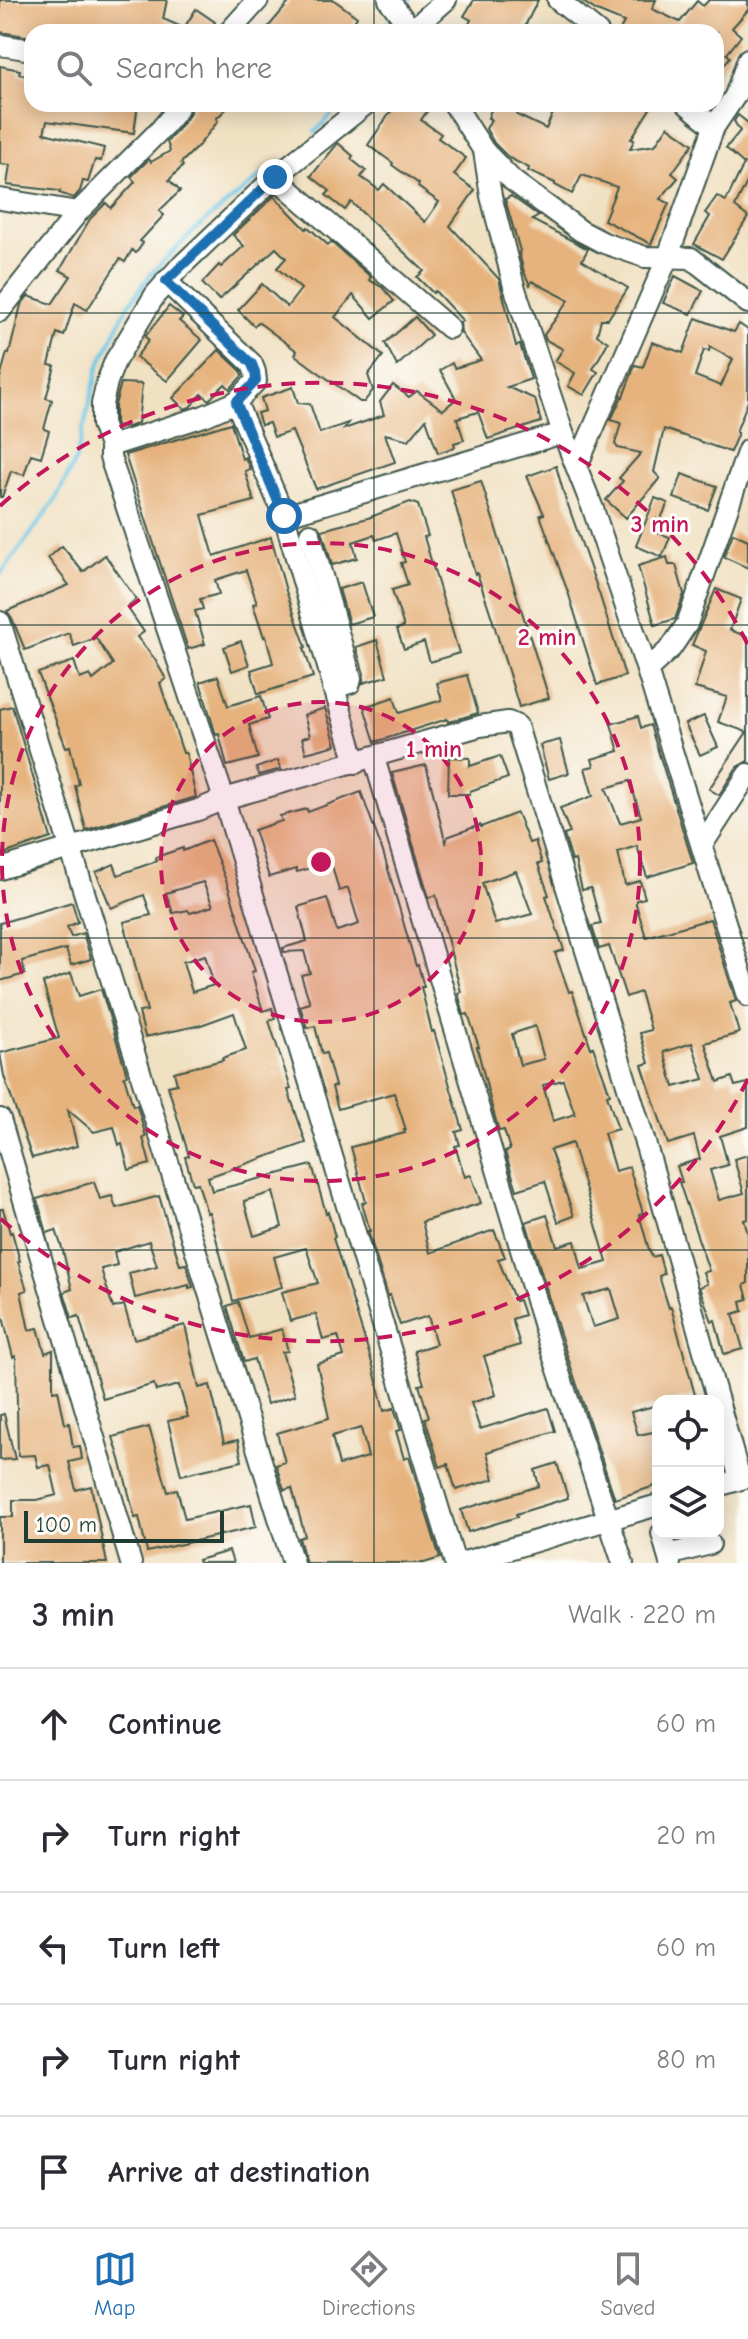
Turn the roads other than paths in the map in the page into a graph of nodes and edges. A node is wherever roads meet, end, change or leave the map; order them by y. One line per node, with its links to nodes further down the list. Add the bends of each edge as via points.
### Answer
1 (258, 0): 5 (street)
2 (389, 0): 6 (street)
3 (446, 0): 7 (street)
4 (558, 0): 8 (street)
5 (236, 24)
6 (407, 24)
7 (420, 24)
8 (588, 24)
9 (0, 45): 10 (street)
10 (24, 49)
11 (748, 59): 12 (street)
12 (742, 102): 17 (street)
13 (175, 112): 21 (street)
14 (356, 112): 19 (street)
15 (459, 112): 18 (street)
16 (696, 112): 17 (street)
17 (714, 127): 22 (street)
18 (484, 151): 22 (street, via 513,181 581,231 645,257); 28 (street, via 514,286)
19 (275, 177): 23 (street); 26 (street)
20 (0, 199): 21 (street)
21 (78, 212): 25 (street)
22 (667, 259): 24 (street, via 691,258); 31 (street)
23 (166, 281): 27 (street, via 252,364 256,381); 29 (street, via 107,382 102,424)
24 (748, 303)
25 (0, 311)
26 (449, 328)
27 (236, 402): 29 (street); 32 (street)
28 (563, 433): 31 (street); 32 (street)
29 (110, 446): 39 (street)
30 (748, 450): 35 (street, via 687,624)
31 (577, 466): 35 (street)
32 (284, 516): 36 (street)
33 (310, 534): 36 (street, via 351,678 347,685)
34 (0, 622): 41 (street)
35 (647, 670): 40 (street)
36 (333, 688): 37 (street)
37 (365, 760): 39 (street); 45 (street, via 480,726 517,726); 48 (street)
38 (748, 774): 40 (street)
39 (224, 799): 41 (street); 54 (street)
40 (702, 845): 43 (street)
41 (71, 846): 42 (street); 53 (street)
42 (0, 869)
43 (748, 996)
44 (0, 1119): 52 (street)
45 (744, 1478): 46 (street)
46 (724, 1484)
47 (652, 1511): 48 (street)
48 (609, 1519): 55 (street); 56 (street)
49 (664, 1539): 51 (street)
50 (710, 1544): 51 (street)
51 (669, 1559)
52 (131, 1563)
53 (293, 1563)
54 (455, 1563)
55 (461, 1563)
56 (623, 1563)

